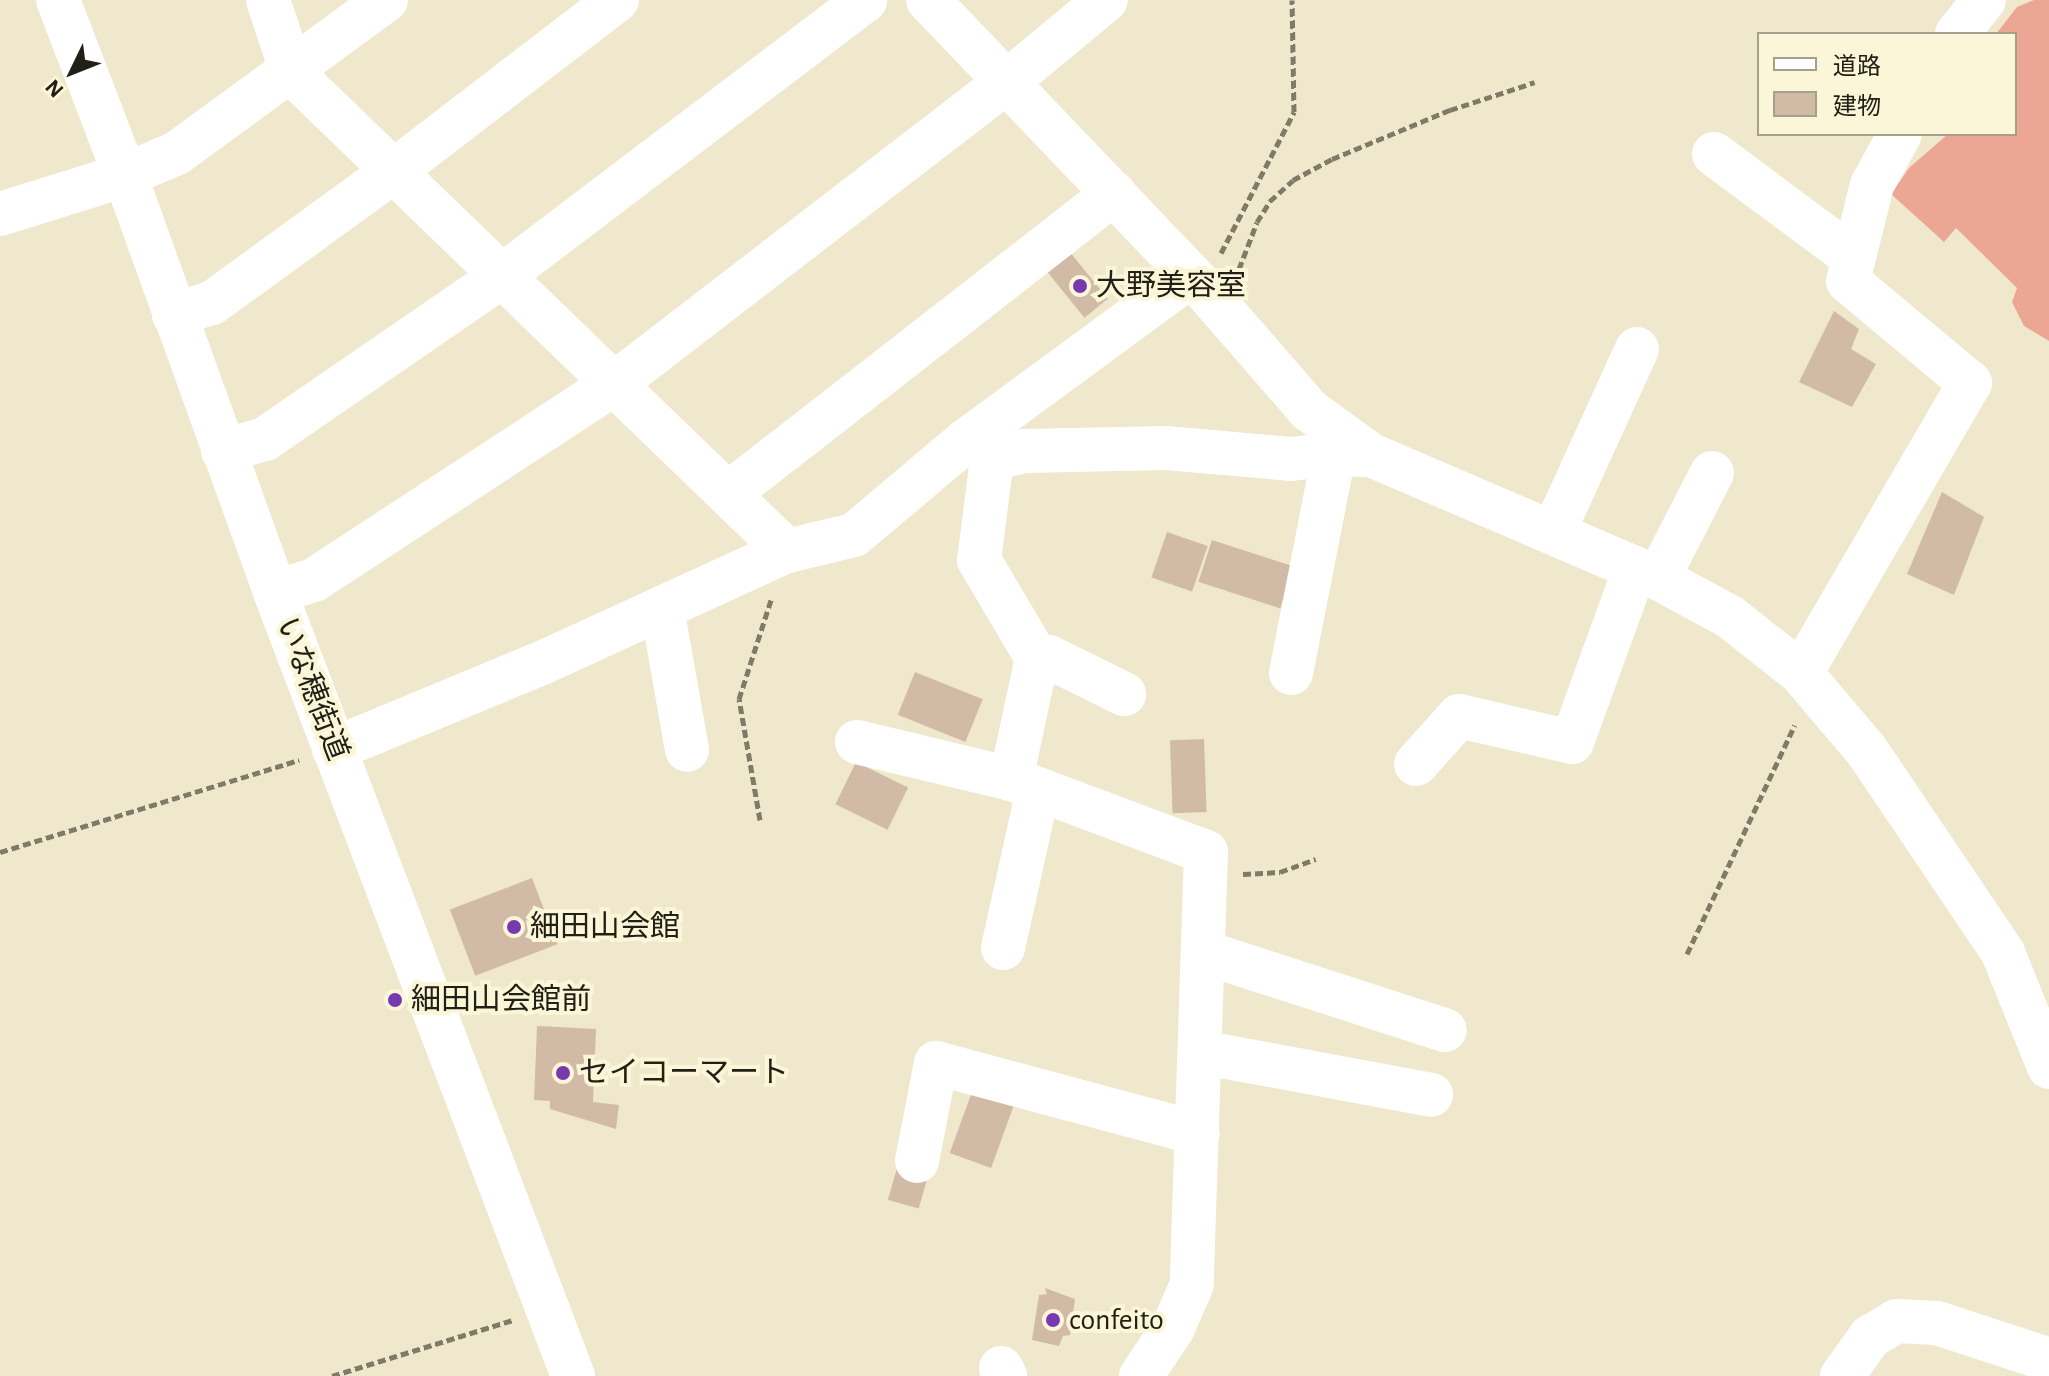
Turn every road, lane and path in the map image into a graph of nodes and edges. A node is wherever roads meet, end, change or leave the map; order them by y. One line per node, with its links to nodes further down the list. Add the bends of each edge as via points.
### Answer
1 (58, 0): 17 (street, いな穂街道)
2 (268, 0): 11 (street)
3 (386, 0): 11 (street)
4 (617, 0): 16 (street)
5 (865, 0): 21 (street)
6 (928, 0): 12 (street)
7 (1106, 0): 12 (street)
8 (1292, 0): 22 (path, via 1294,112)
9 (1984, 0): 10 (street)
10 (1959, 32)
11 (292, 73): 16 (street); 17 (street, via 177,153)
12 (1008, 81): 18 (street); 25 (street)
13 (1535, 82): 22 (path, via 1450,110 1293,180 1257,222 1236,277)
14 (1899, 136): 20 (street, via 1872,185)
15 (1714, 154): 20 (street)
16 (394, 171): 21 (street); 23 (street, via 212,303)
17 (125, 175): 19 (street); 23 (street, いな穂街道)
18 (1114, 193): 22 (street); 30 (street)
19 (0, 214)
20 (1854, 258): 38 (street, via 1848,281 1970,383)
21 (502, 276): 25 (street); 27 (street, via 265,439)
22 (1202, 288): 26 (street); 28 (street)
23 (174, 315): 27 (street, いな穂街道)
24 (1637, 349): 31 (street)
25 (614, 384): 30 (street); 34 (street, via 314,580)
26 (980, 450): 28 (street, via 1166,448 1291,459); 32 (street, via 854,535); 36 (street, via 979,560)
27 (223, 451): 34 (street, いな穂街道)
28 (1352, 455): 31 (street); 37 (street)
29 (1712, 473): 33 (street)
30 (729, 493): 32 (street)
31 (1554, 531): 33 (street)
32 (787, 551): 35 (street); 45 (path, via 739,699)
33 (1647, 574): 38 (street, via 1730,617); 43 (street, via 1572,742 1459,716)
34 (275, 592): 41 (street, いな穂街道)
35 (662, 608): 41 (street); 42 (street)
36 (1037, 658): 39 (street, via 1049,657); 44 (street)
37 (1291, 673)
38 (1808, 681): 51 (path, via 1793,728); 54 (street, via 1867,751 2003,953)
39 (1124, 694)
40 (857, 742): 44 (street)
41 (334, 749): 46 (path); 58 (street, いな穂街道)
42 (687, 750)
43 (1416, 764)
44 (1025, 785): 48 (street, via 1206,852); 49 (street)
45 (760, 820)
46 (0, 852)
47 (1316, 859): 48 (path, via 1280,872)
48 (1206, 873): 50 (street)
49 (1003, 948)
50 (1203, 952): 52 (street); 53 (street)
51 (1687, 954)
52 (1445, 1030)
53 (1200, 1052): 55 (street); 56 (street)
54 (2049, 1067)
55 (1431, 1095)
56 (1198, 1133): 57 (street, via 936,1063); 62 (street, via 1192,1284 1173,1328)
57 (917, 1161)
58 (548, 1309): 60 (path); 61 (street, いな穂街道)
59 (2048, 1353): 63 (street, via 1937,1323 1897,1321 1870,1337)
60 (332, 1376)
61 (573, 1376)
62 (1141, 1376)
63 (1842, 1376)

